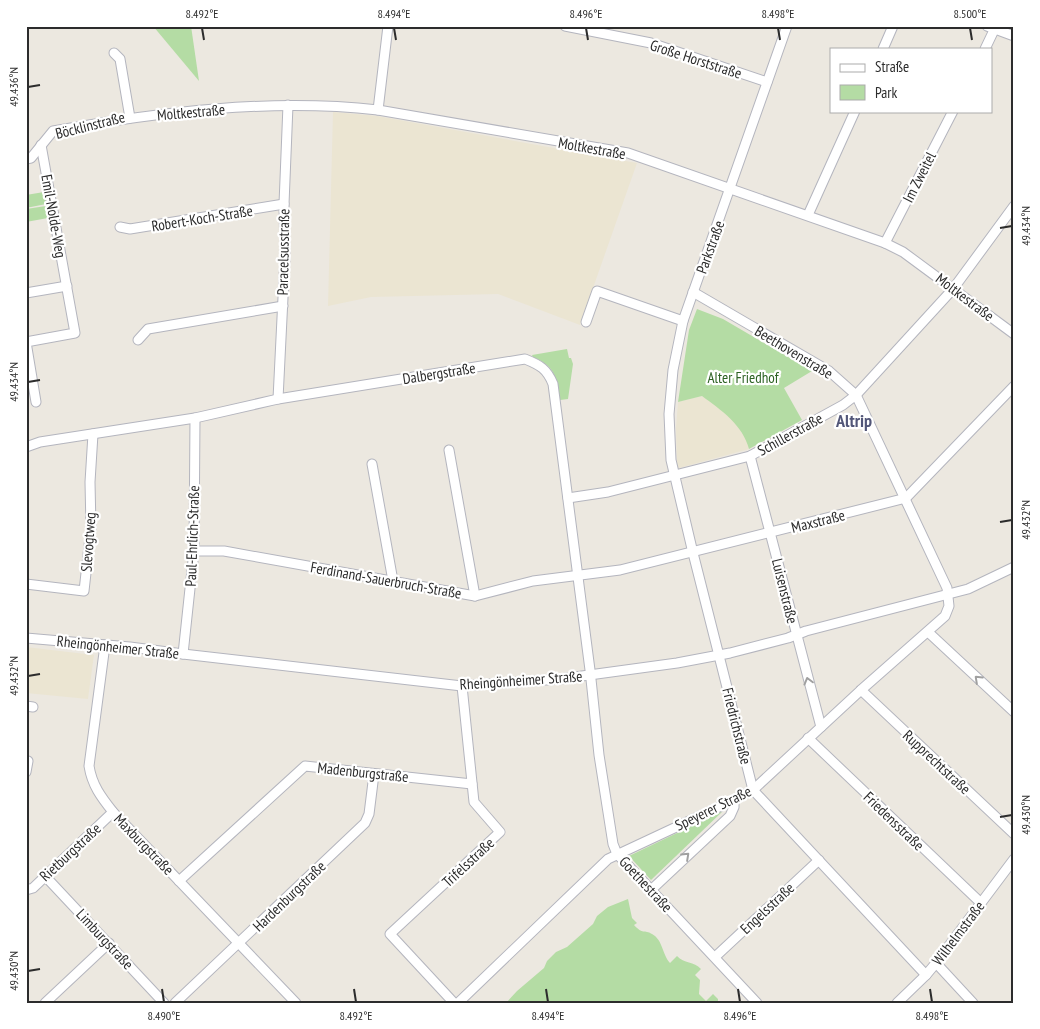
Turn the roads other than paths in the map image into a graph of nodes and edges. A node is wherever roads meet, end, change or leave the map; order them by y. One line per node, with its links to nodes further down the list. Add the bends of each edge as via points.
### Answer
1 (388, 26): 12 (street)
2 (565, 26): 10 (street, Große Horststraße, via 651,43)
3 (787, 26): 10 (street, Parkstraße)
4 (893, 26): 7 (street)
5 (991, 27): 6 (street); 8 (street)
6 (1014, 36)
7 (883, 48)
8 (985, 48)
9 (114, 53): 15 (street, Böcklinstraße, via 120,59)
10 (767, 82): 18 (street, Parkstraße)
11 (288, 105): 12 (street, Moltkestraße); 15 (street, Moltkestraße); 19 (street, Paracelsusstraße)
12 (378, 110): 18 (street, Moltkestraße, via 628,154)
13 (855, 112): 21 (street)
14 (952, 112): 23 (street, Im Zweitel)
15 (130, 118): 16 (street, Böcklinstraße, via 53,131)
16 (41, 145): 17 (street, Böcklinstraße, via 31,158); 24 (street, Emil-Nolde-Weg)
17 (26, 158)
18 (730, 189): 21 (street, Moltkestraße); 26 (street, Parkstraße)
19 (284, 204): 22 (street, Robert-Koch-Straße, via 130,229); 28 (street, Paracelsusstraße)
20 (1014, 206): 25 (street, Schillerstraße)
21 (808, 215): 23 (street, Moltkestraße)
22 (120, 227)
23 (885, 243): 25 (street, Moltkestraße)
24 (67, 286): 27 (street); 36 (street, Emil-Nolde-Weg, via 75,332 26,342)
25 (954, 288): 31 (street, Moltkestraße); 34 (street, Schillerstraße)
26 (693, 292): 29 (street, Parkstraße); 34 (street, Beethovenstraße, via 829,371)
27 (26, 293)
28 (282, 306): 32 (street, via 148,329); 35 (street, Paracelsusstraße)
29 (683, 321): 30 (street, via 597,291); 43 (street, Parkstraße, via 673,370 670,414)
30 (586, 322)
31 (1014, 334)
32 (138, 340)
33 (1014, 386): 45 (street)
34 (856, 394): 41 (street, Schillerstraße, via 843,405); 45 (street, Beethovenstraße)
35 (278, 399): 37 (street, Dalbergstraße); 44 (street, Dalbergstraße, via 525,359 541,365 553,384)
36 (36, 402)
37 (195, 418): 38 (street, Dalbergstraße); 47 (street, Paul-Ehrlich-Straße)
38 (93, 434): 39 (street, Dalbergstraße); 52 (street, Slevogtweg, via 91,528 84,591)
39 (26, 447)
40 (449, 450): 54 (street)
41 (750, 456): 43 (street, Schillerstraße); 46 (street, Luisenstraße)
42 (372, 464): 51 (street)
43 (673, 475): 44 (street, Schillerstraße, via 608,492); 48 (street, Friedrichstraße)
44 (568, 498): 50 (street, Dalbergstraße)
45 (906, 498): 46 (street, Maxstraße); 53 (street, Beethovenstraße)
46 (771, 533): 48 (street, Maxstraße); 56 (street, Luisenstraße)
47 (194, 551): 51 (street, Ferdinand-Sauerbruch-Straße, via 224,551); 59 (street, Paul-Ehrlich-Straße)
48 (693, 553): 50 (street, Maxstraße, via 620,570); 60 (street, Friedrichstraße)
49 (1014, 567): 53 (street, Rheingönheimer Straße, via 986,582)
50 (578, 575): 54 (street, Ferdinand-Sauerbruch-Straße, via 533,581); 61 (street, Dalbergstraße)
51 (393, 581): 54 (street, Ferdinand-Sauerbruch-Straße)
52 (26, 584)
53 (949, 595): 55 (street, Speyerer Straße, via 945,616); 56 (street, Rheingönheimer Straße)
54 (475, 596)
55 (928, 632): 63 (street, Speyerer Straße); 64 (street, one-way to 55)
56 (796, 634): 60 (street, Rheingönheimer Straße); 65 (street, Luisenstraße, one-way to 56)
57 (26, 638): 58 (street, Rheingönheimer Straße)
58 (105, 645): 59 (street, Rheingönheimer Straße); 73 (street, Maxburgstraße, via 89,766 99,796)
59 (184, 654): 62 (street, Rheingönheimer Straße)
60 (719, 654): 61 (street, Rheingönheimer Straße); 71 (street, Friedrichstraße)
61 (590, 675): 62 (street, Rheingönheimer Straße); 75 (street, Goethestraße, via 609,826)
62 (462, 686): 70 (street, Trifelsstraße)
63 (861, 690): 65 (street, Speyerer Straße); 74 (street, Rupprechtstraße)
64 (1014, 712)
65 (821, 727): 66 (street, Speyerer Straße)
66 (808, 738): 71 (street, Speyerer Straße); 82 (street, Friedensstraße)
67 (28, 761): 68 (street)
68 (26, 772)
69 (374, 774): 70 (street, Madenburgstraße); 79 (street, Madenburgstraße, via 305,766); 84 (street, Hardenburgstraße, via 365,822)
70 (472, 784): 92 (street, Trifelsstraße, via 474,802 500,832 390,934)
71 (753, 790): 72 (street, Speyerer Straße); 77 (street, Friedrichstraße)
72 (734, 800): 75 (street, Speyerer Straße); 81 (street, one-way to 72, via 730,816)
73 (113, 812): 78 (street, Rietburgstraße); 79 (street, Maxburgstraße)
74 (1014, 834)
75 (617, 854): 81 (street, Goethestraße); 92 (street, Speyerer Straße)
76 (1014, 859): 82 (street, Wilhelmstraße)
77 (818, 860): 85 (street, Engelsstraße); 87 (street, Friedrichstraße)
78 (45, 876): 80 (street, Rietburgstraße, via 33,888); 83 (street, Limburgstraße)
79 (179, 881): 84 (street, Maxburgstraße)
80 (26, 890)
81 (651, 890): 85 (street, Goethestraße)
82 (981, 903): 86 (street, Wilhelmstraße)
83 (109, 943): 88 (street); 89 (street, Limburgstraße)
84 (239, 944): 90 (street, Hardenburgstraße); 91 (street, Maxburgstraße)
85 (715, 957): 93 (street, Goethestraße)
86 (936, 963): 87 (street, Wilhelmstraße); 95 (street)
87 (926, 975): 94 (street, Wilhelmstraße)
88 (45, 1003)
89 (164, 1003)
90 (175, 1003)
91 (296, 1003)
92 (456, 1003)
93 (758, 1003)
94 (897, 1003)
95 (973, 1003)

